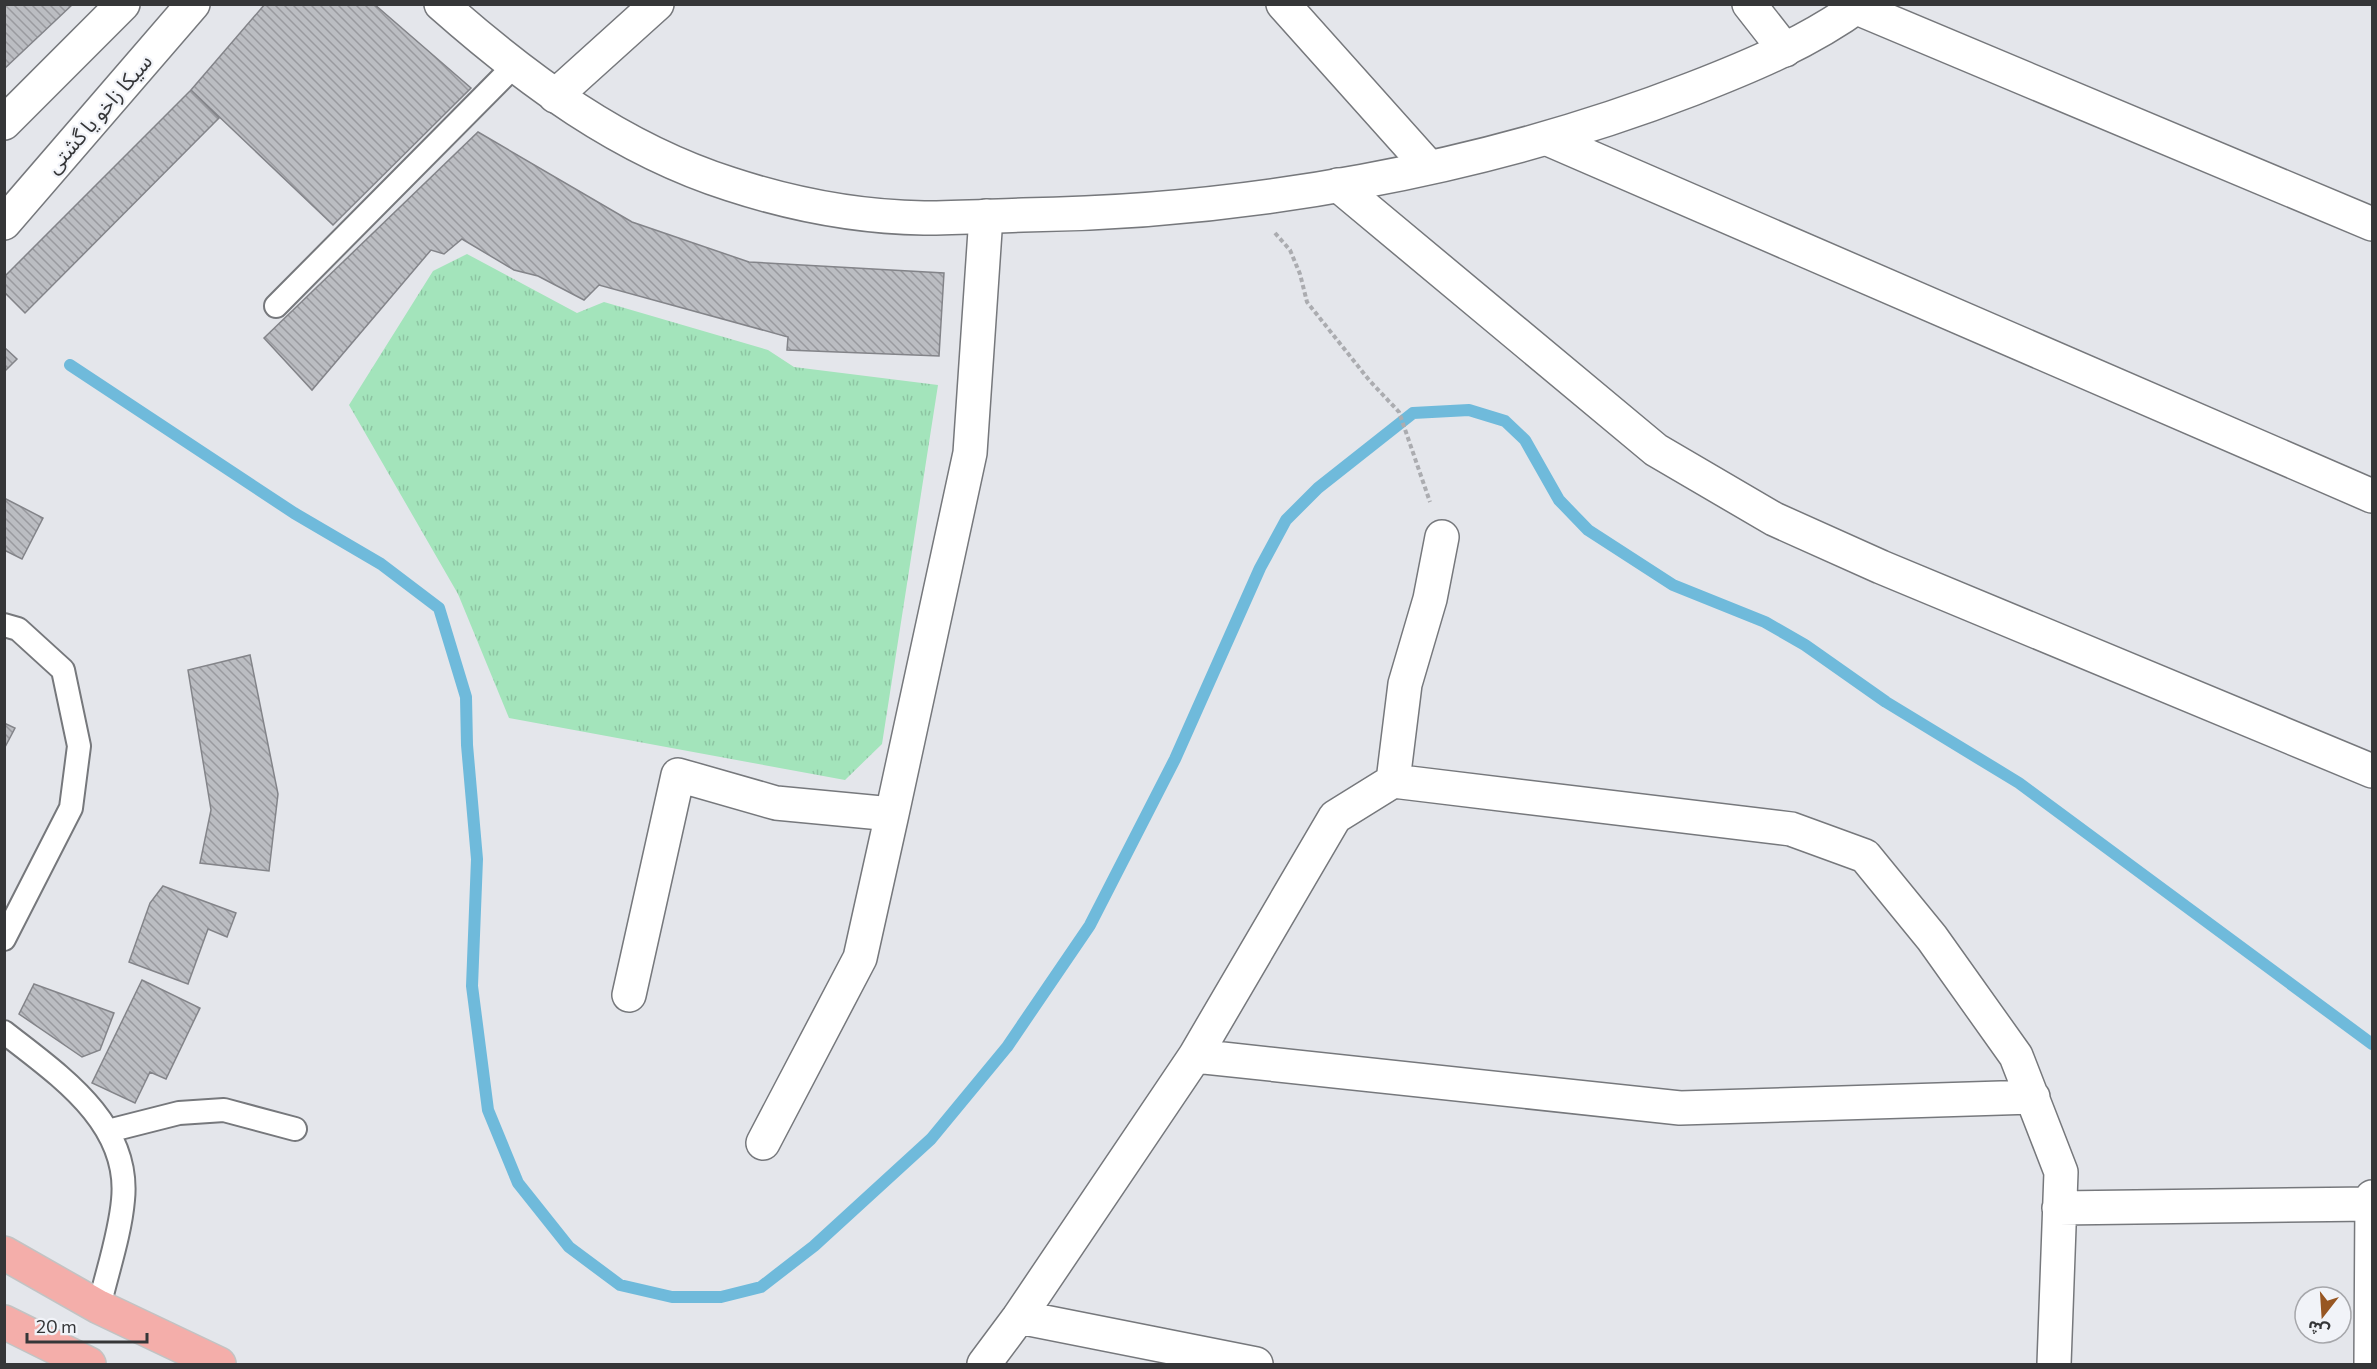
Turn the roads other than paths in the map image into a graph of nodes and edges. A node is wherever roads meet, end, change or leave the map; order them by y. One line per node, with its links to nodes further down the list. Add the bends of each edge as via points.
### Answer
1 (123, 4): 11 (street)
2 (193, 4): 16 (street, سیکا زاخو یا گشتى)
3 (441, 4): 9 (street)
4 (657, 4): 10 (street)
5 (1283, 4): 13 (street)
6 (1749, 4): 8 (street)
7 (1859, 6): 8 (street); 17 (street)
8 (1785, 50): 12 (street, via 1668,98)
9 (514, 66): 10 (street); 18 (lane)
10 (555, 96): 15 (street, via 649,151 729,184 792,201 856,212 921,218)
11 (4, 123)
12 (1548, 139): 13 (street); 19 (street)
13 (1428, 166): 14 (street)
14 (1338, 185): 15 (street, via 1163,209); 22 (street, via 1656,450 1774,519)
15 (986, 216): 24 (street, via 970,453)
16 (4, 223)
17 (2373, 224)
18 (276, 306)
19 (2373, 496)
20 (1442, 537): 23 (street, via 1430,599 1405,684)
21 (4, 625): 25 (lane, via 18,629 63,670 79,746 71,808)
22 (2373, 771)
23 (1393, 781): 28 (street, via 1335,817); 29 (street, via 1791,830 1865,856 1932,938 2016,1056)
24 (892, 814): 26 (street, via 776,803 678,775); 32 (street, via 860,958)
25 (4, 939)
26 (629, 995)
27 (4, 1032): 31 (lane, via 80,1095)
28 (1195, 1056): 29 (street, via 1680,1108); 37 (street)
29 (2033, 1097): 34 (street, via 2061,1172)
30 (295, 1129): 31 (lane, via 224,1110 180,1113)
31 (108, 1131): 36 (lane, via 120,1163 123,1198)
32 (763, 1143)
33 (2372, 1200): 34 (street); 44 (street)
34 (2059, 1208): 43 (street)
35 (4, 1253): 36 (highway)
36 (99, 1307): 40 (highway)
37 (1019, 1317): 41 (street); 42 (street)
38 (4, 1322): 39 (highway)
39 (89, 1365)
40 (219, 1365)
41 (984, 1365)
42 (1256, 1365)
43 (2054, 1365)
44 (2372, 1365)

